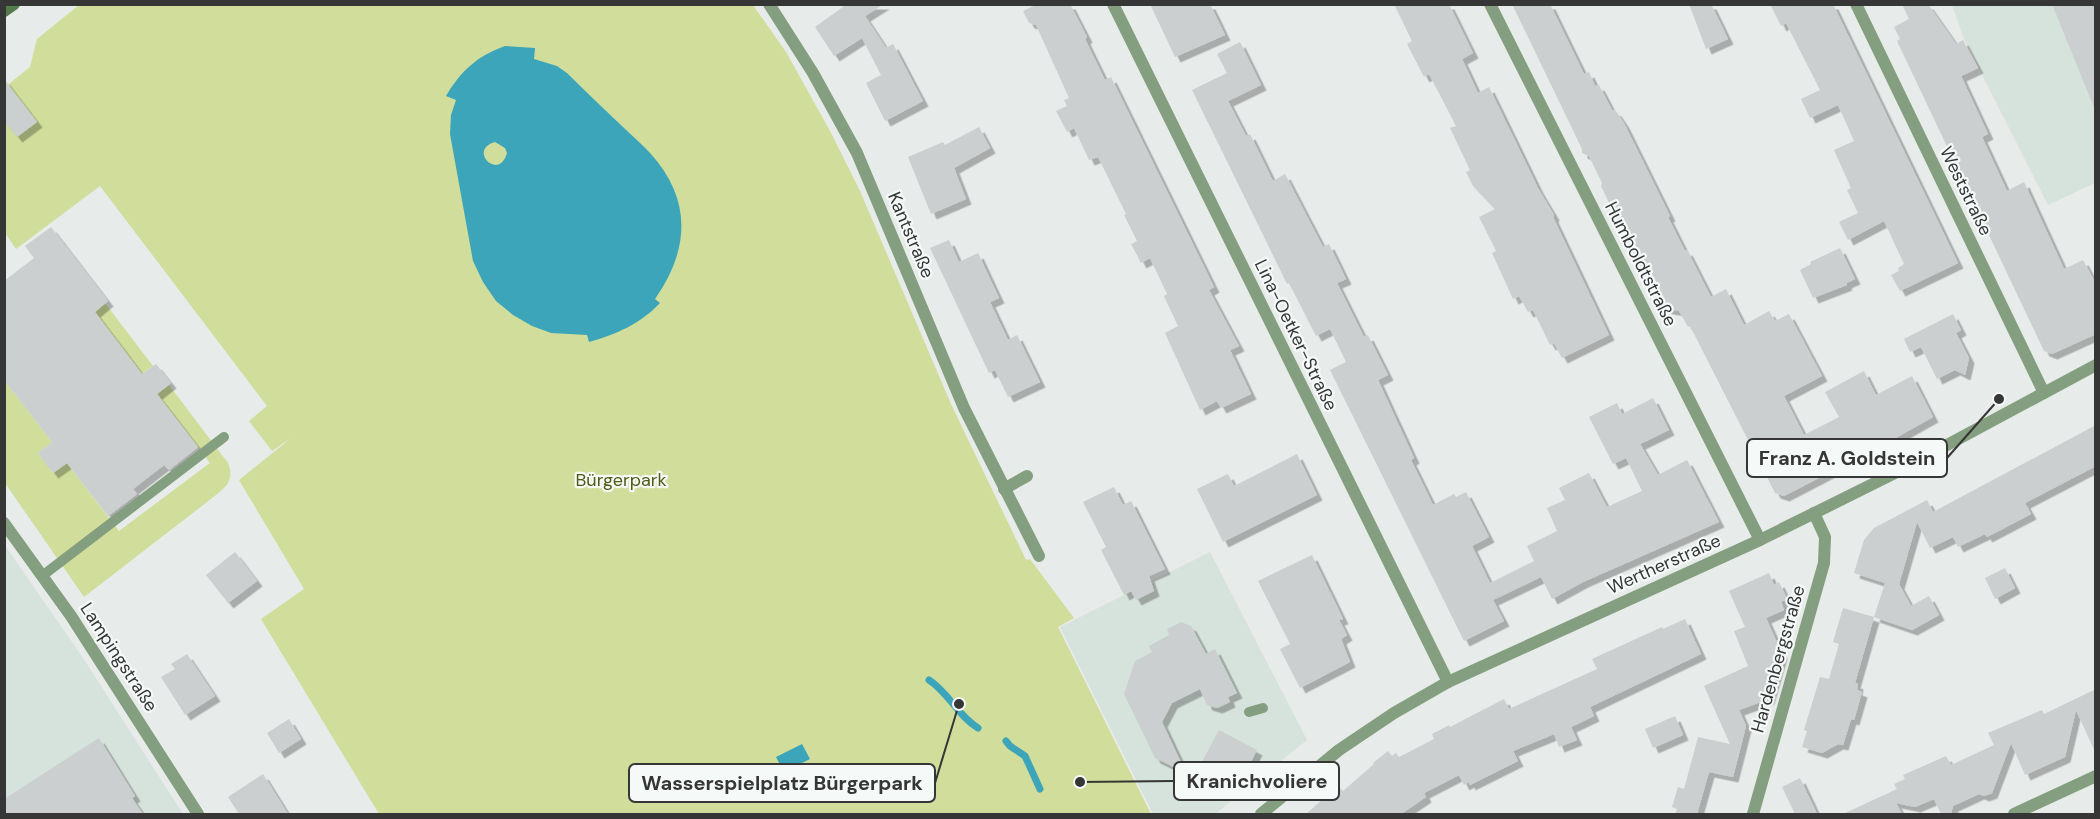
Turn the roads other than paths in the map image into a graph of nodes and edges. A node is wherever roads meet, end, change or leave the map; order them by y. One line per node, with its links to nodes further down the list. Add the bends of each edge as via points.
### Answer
1 (14, 4): 6 (main road)
2 (769, 4): 11 (street, Kantstraße, via 857,153 964,408)
3 (1113, 4): 17 (street, Lina-Oetker-Straße)
4 (1490, 4): 14 (street, Humboldtstraße)
5 (1856, 4): 8 (street, Weststraße)
6 (4, 11)
7 (2096, 365): 8 (street, Wertherstraße)
8 (2044, 393): 12 (street, Wertherstraße)
9 (224, 437): 16 (lane)
10 (1027, 476): 11 (street)
11 (1004, 489): 15 (street, Kantstraße)
12 (1814, 513): 14 (street, Wertherstraße); 23 (street, Hardenbergstraße, via 1825,537 1824,563)
13 (4, 523): 16 (street, Lampingstraße)
14 (1760, 540): 17 (street, Wertherstraße)
15 (1039, 556)
16 (42, 576): 21 (street, Lampingstraße)
17 (1448, 682): 22 (street, Wertherstraße, via 1339,750)
18 (1263, 708): 19 (lane)
19 (1250, 712)
20 (2096, 776): 24 (street)
21 (198, 814)
22 (1261, 814)
23 (1752, 814)
24 (2014, 814)

